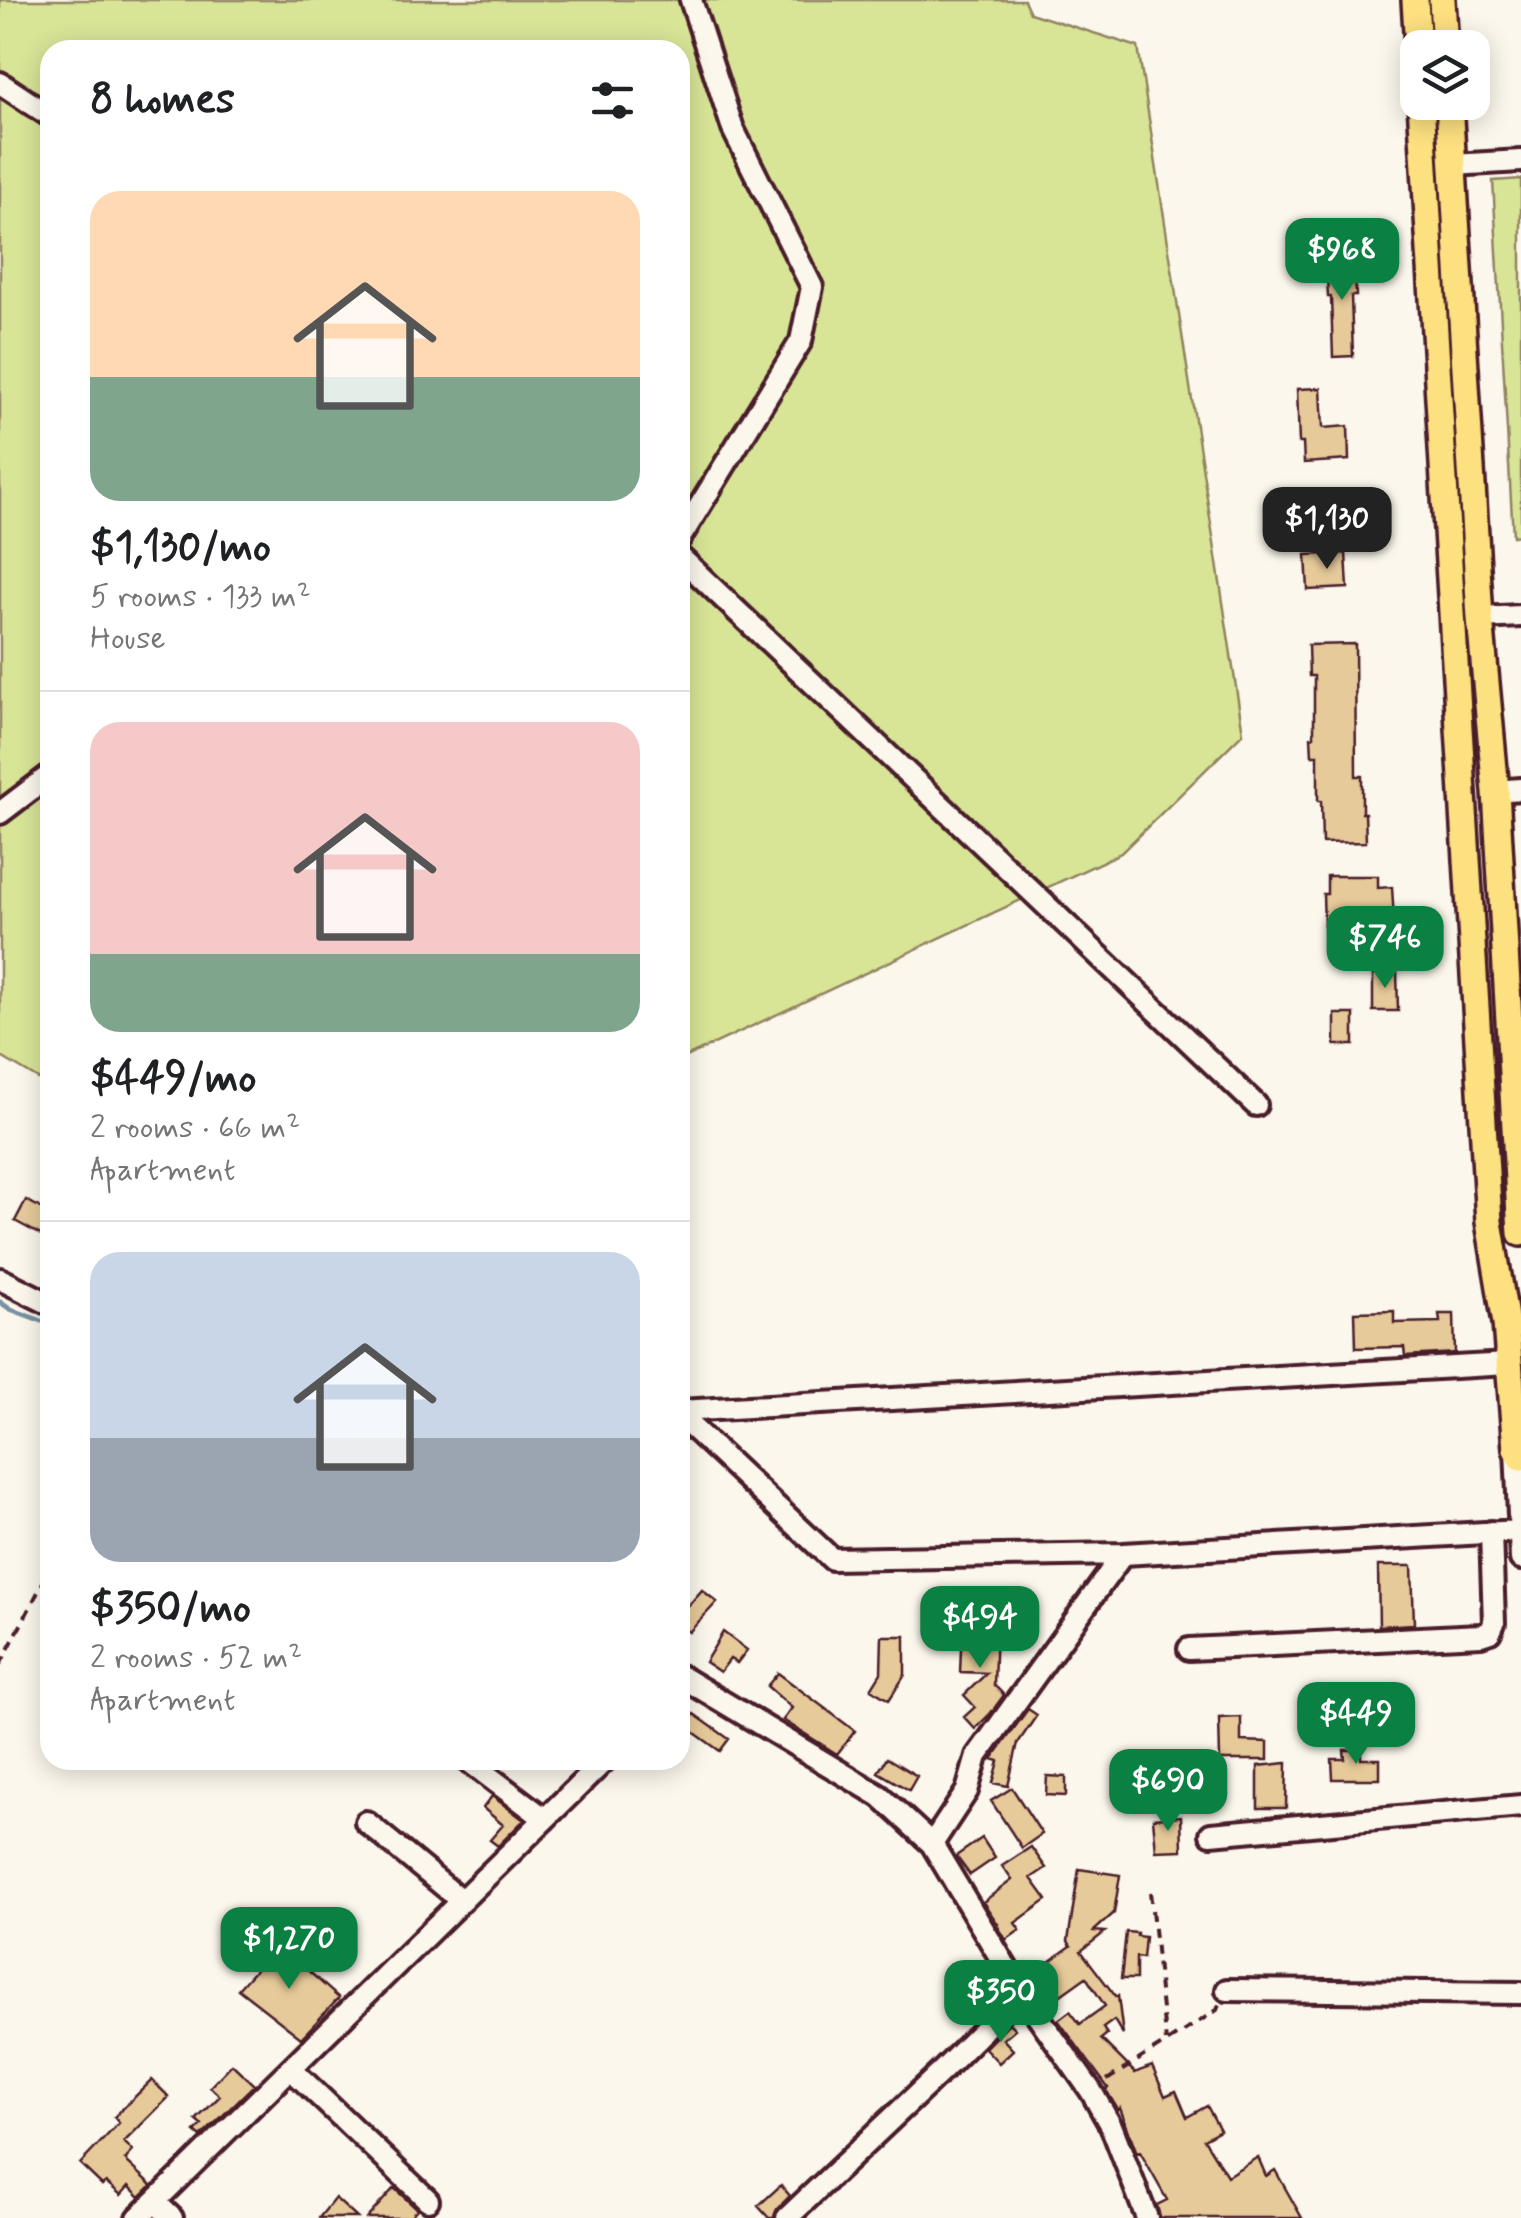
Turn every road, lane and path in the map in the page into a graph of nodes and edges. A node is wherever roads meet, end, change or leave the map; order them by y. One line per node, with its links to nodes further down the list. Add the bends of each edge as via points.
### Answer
1 (691, 0): 12 (street, via 733,129 812,287 802,341)
2 (1414, 0): 4 (main road)
3 (1442, 0): 5 (main road)
4 (1416, 30)
5 (1444, 30)
6 (0, 83): 7 (street)
7 (40, 109)
8 (1422, 120): 25 (main road, via 1489,1222)
9 (1450, 120): 11 (main road)
10 (1521, 162): 11 (street)
11 (1453, 165): 15 (main road)
12 (690, 522)
13 (690, 567): 21 (street)
14 (1521, 616): 15 (street)
15 (1480, 618): 17 (main road)
16 (40, 783): 18 (street)
17 (1508, 790): 19 (main road)
18 (0, 813)
19 (1512, 915): 20 (main road)
20 (1516, 1080): 22 (main road)
21 (1256, 1105)
22 (1520, 1230)
23 (0, 1279): 24 (street)
24 (40, 1299)
25 (1508, 1364): 26 (street); 28 (main road)
26 (690, 1413)
27 (690, 1424): 31 (street, via 832,1559)
28 (1518, 1453): 29 (street)
29 (1519, 1530): 30 (street); 32 (street)
30 (1491, 1532): 31 (street); 34 (street, via 1490,1632)
31 (1123, 1554): 43 (street, via 976,1756 967,1790)
32 (1521, 1558)
33 (40, 1589): 35 (path)
34 (1189, 1649)
35 (0, 1665)
36 (690, 1686): 43 (street, via 880,1796)
37 (481, 1770): 40 (street)
38 (595, 1770): 40 (street)
39 (1521, 1806): 42 (street)
40 (545, 1819): 45 (street)
41 (366, 1822): 45 (street)
42 (1211, 1834)
43 (932, 1844): 47 (street)
44 (1150, 1892): 49 (path)
45 (462, 1901): 50 (street)
46 (1227, 1990): 48 (street); 49 (path, via 1216,2010)
47 (1021, 1992): 51 (street); 56 (street)
48 (1521, 1993)
49 (1166, 2041): 51 (path)
50 (291, 2068): 52 (street); 53 (street)
51 (1091, 2091): 57 (street)
52 (428, 2200)
53 (155, 2202): 54 (street); 55 (street)
54 (138, 2218)
55 (172, 2218)
56 (787, 2218)
57 (1147, 2218)

